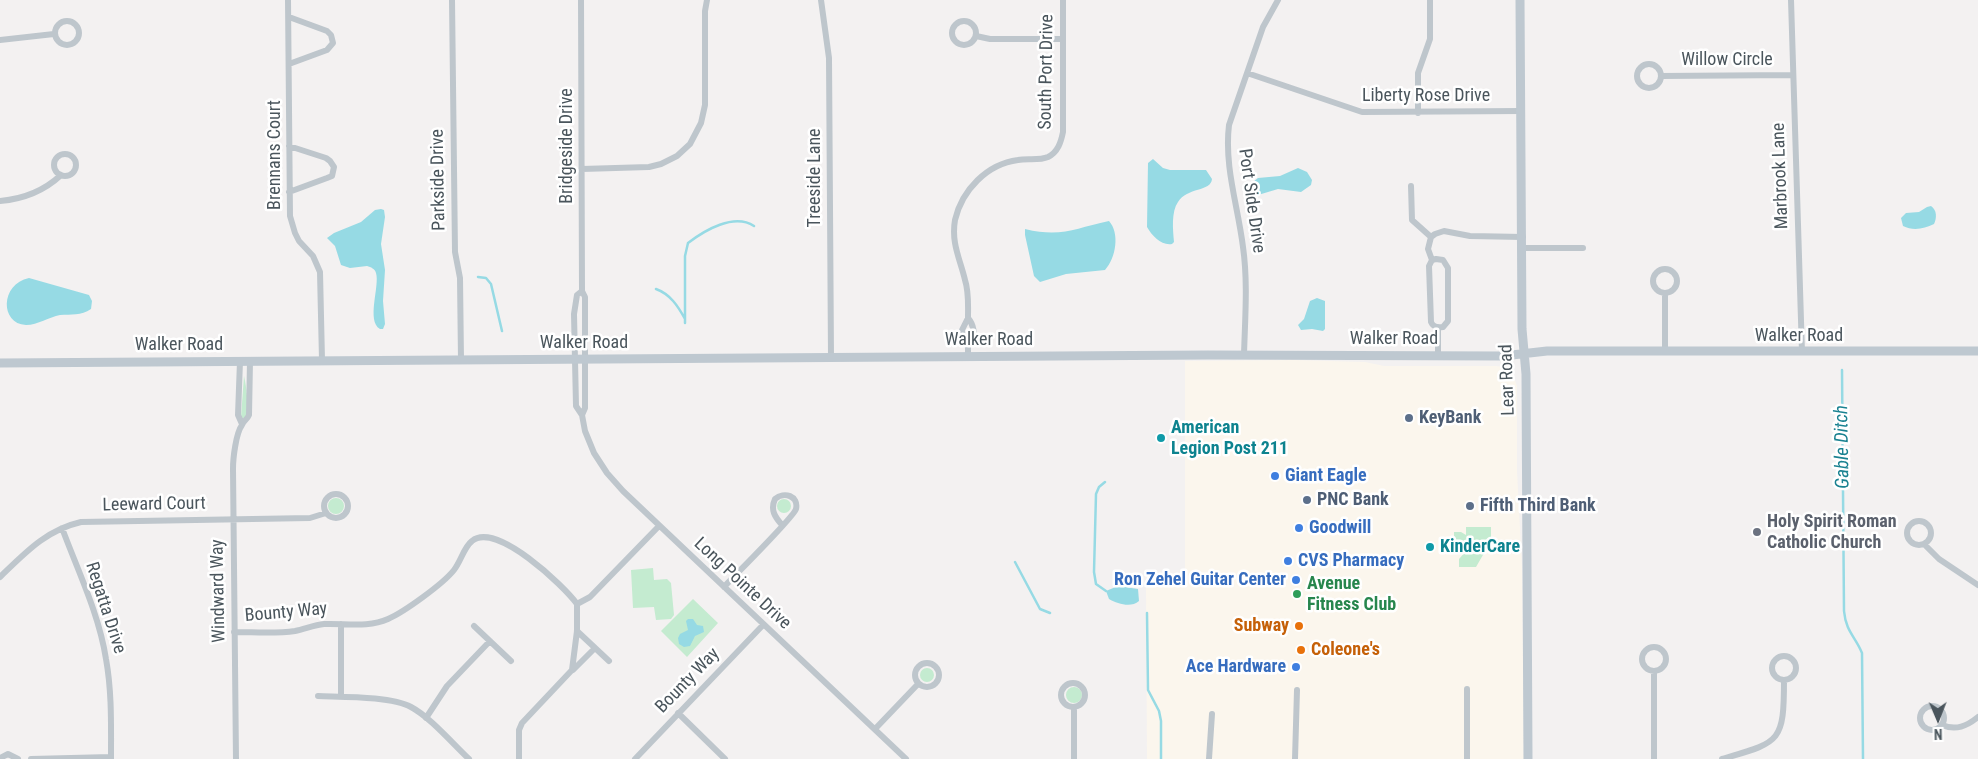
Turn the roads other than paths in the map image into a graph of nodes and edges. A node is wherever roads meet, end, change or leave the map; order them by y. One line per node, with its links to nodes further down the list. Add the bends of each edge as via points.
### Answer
1 (288, 0): 11 (street, Brennans Court)
2 (452, 0): 49 (street, Parkside Drive, via 455,252 460,278)
3 (580, 0): 23 (street, Bridgeside Drive)
4 (707, 0): 23 (street, via 704,112 690,144 666,162 649,167)
5 (822, 0): 45 (street, Treeside Lane, via 829,58)
6 (1063, 0): 14 (street, South Port Drive)
7 (1278, 0): 17 (street, Port Side Drive, via 1263,27)
8 (1430, 0): 20 (street, via 1430,39 1418,73)
9 (1520, 0): 21 (street, Lear Road)
10 (1791, 0): 18 (street, Marbrook Lane)
11 (289, 17): 16 (street, Brennans Court); 16 (street, via 327,31 332,35 333,43 327,50)
12 (54, 34): 15 (street)
13 (976, 36): 14 (street, via 990,39)
14 (1063, 39): 35 (street, South Port Drive, via 1064,132 1058,149 1044,158 1016,160 991,169 967,193 957,215 954,242 966,286)
15 (0, 40)
16 (289, 64): 22 (street, Brennans Court)
17 (1248, 73): 20 (street, Liberty Rose Drive, via 1362,112); 42 (street, Port Side Drive, via 1229,126 1228,146 1244,247)
18 (1793, 75): 19 (street, Willow Circle); 40 (street, Marbrook Lane)
19 (1661, 76)
20 (1418, 112): 21 (street, Liberty Rose Drive)
21 (1521, 112): 29 (street, Lear Road)
22 (289, 146): 26 (street, Brennans Court); 26 (street, via 326,158 334,167 332,176)
23 (582, 169): 33 (street, Bridgeside Drive)
24 (61, 175): 27 (street, via 36,192)
25 (1411, 186): 28 (street, via 1412,220)
26 (289, 192): 48 (street, Brennans Court, via 291,225 320,272)
27 (0, 201)
28 (1431, 237): 29 (street, via 1444,231 1470,236); 32 (street, via 1428,249)
29 (1523, 237): 30 (street, Lear Road)
30 (1523, 248): 31 (street); 41 (street, Lear Road)
31 (1583, 248)
32 (1432, 260): 36 (street, via 1431,322); 36 (street, via 1443,260 1448,268 1448,321 1443,327)
33 (582, 291): 46 (street, Bridgeside Drive, via 577,295 574,308); 47 (street, Bridgeside Drive, via 585,297)
34 (1665, 293): 34 (street, via 1674,290 1678,282 1672,270 1662,268 1655,273 1652,282 1656,290); 39 (street)
35 (968, 318): 37 (street, South Port Drive, via 973,325 974,341); 37 (street, South Port Drive, via 962,330 962,341)
36 (1438, 327): 44 (street)
37 (968, 345): 43 (street, South Port Drive)
38 (1978, 351): 40 (street, Walker Road)
39 (1665, 352): 40 (street, Walker Road); 41 (street, Walker Road, via 1547,351)
40 (1802, 352)
41 (1524, 354): 44 (street, Walker Road); 102 (street, Lear Road)
42 (1244, 355): 43 (street, Walker Road); 44 (street, Walker Road)
43 (968, 356): 45 (street, Walker Road)
44 (1438, 356)
45 (831, 357): 47 (street, Walker Road)
46 (575, 359): 47 (street, Walker Road); 49 (street, Walker Road); 52 (street, Long Pointe Drive, via 576,406)
47 (585, 359): 52 (street, Long Pointe Drive, via 585,408)
48 (322, 360): 49 (street, Walker Road); 50 (street, Walker Road)
49 (461, 360)
50 (245, 361): 51 (street, Walker Road); 53 (street, Windward Way, via 238,415); 53 (street, Windward Way, via 249,415)
51 (0, 363)
52 (582, 414): 57 (street, Long Pointe Drive, via 588,441 601,466)
53 (242, 424): 55 (street, Windward Way, via 233,462)
54 (326, 514): 55 (street, Leeward Court, via 310,518)
55 (233, 518): 58 (street, Leeward Court, via 90,521); 68 (street, Windward Way)
56 (782, 525): 56 (street, via 796,509 794,500 786,495 778,496 772,505); 62 (street)
57 (659, 526): 62 (street, Long Pointe Drive); 63 (street, via 590,597)
58 (62, 528): 60 (street, Leeward Court, via 38,541); 89 (street, Regatta Drive, via 96,618 106,657 111,704)
59 (1924, 544): 61 (street, via 1939,559)
60 (0, 577)
61 (1978, 585)
62 (724, 587): 65 (street, Long Pointe Drive)
63 (576, 604): 64 (street, Bounty Way, via 564,588 514,548 500,541 479,538 472,541 444,580 393,616 370,624); 67 (street)
64 (340, 624): 68 (street, Bounty Way, via 294,631); 80 (street, Bounty Way)
65 (764, 625): 82 (street, Bounty Way); 87 (street, Long Pointe Drive)
66 (474, 626): 69 (street)
67 (577, 631): 70 (street); 73 (street)
68 (234, 632): 92 (street, Windward Way)
69 (490, 641): 71 (street); 85 (street, via 448,686)
70 (595, 648): 72 (street); 73 (street)
71 (511, 661)
72 (609, 661)
73 (572, 670): 94 (street, via 522,723)
74 (1654, 672): 103 (street)
75 (1784, 680): 75 (street, via 1794,676 1797,666 1791,658 1782,655 1772,668 1775,676); 104 (street, via 1783,722 1776,735 1764,746)
76 (918, 684): 87 (street)
77 (1467, 689): 101 (street)
78 (1297, 690): 100 (street)
79 (318, 696): 80 (street)
80 (341, 697): 85 (street, via 398,702)
81 (1074, 708): 98 (street)
82 (678, 713): 95 (street, Bounty Way); 96 (street)
83 (1212, 714): 99 (street)
84 (1978, 717): 86 (street, via 1964,727)
85 (426, 718): 93 (street)
86 (1942, 725)
87 (875, 730): 97 (street, Long Pointe Drive)
88 (0, 758): 90 (street, via 8,754)
89 (111, 758): 91 (street)
90 (18, 759)
91 (32, 759)
92 (236, 759)
93 (469, 759)
94 (519, 759)
95 (635, 759)
96 (726, 759)
97 (906, 759)
98 (1074, 759)
99 (1209, 759)
100 (1295, 759)
101 (1467, 759)
102 (1528, 759)
103 (1654, 759)
104 (1722, 759)

